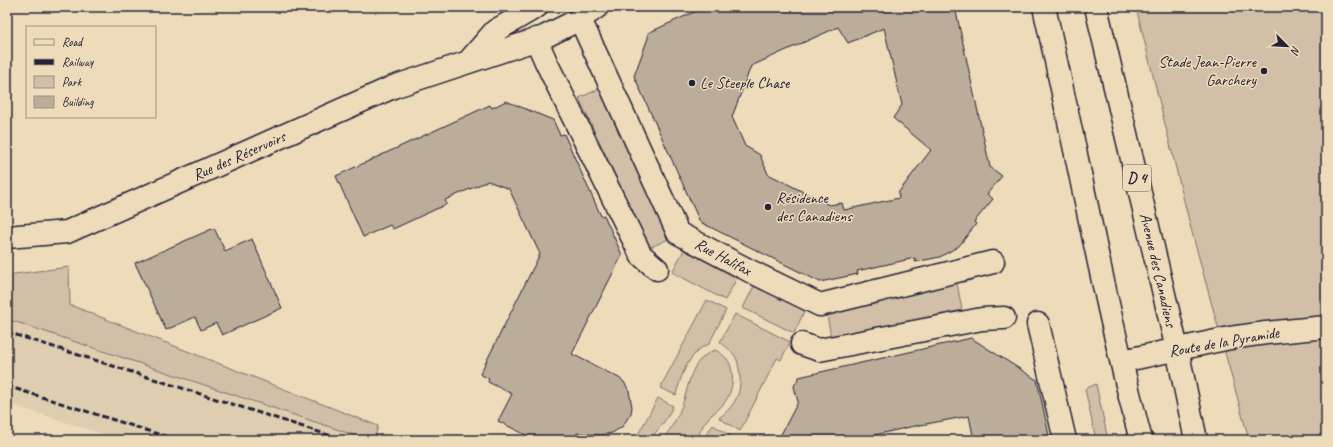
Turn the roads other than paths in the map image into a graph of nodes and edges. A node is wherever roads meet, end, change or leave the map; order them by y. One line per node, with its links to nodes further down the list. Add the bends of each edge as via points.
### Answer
1 (536, 7): 6 (street, via 495,31)
2 (1044, 7): 15 (street)
3 (1096, 7): 14 (street, Avenue des Canadiens / D 4)
4 (588, 13): 5 (street, Rue des Réservoirs); 8 (street, Rue Halifax, via 678,233 820,306)
5 (536, 39): 6 (street, Rue des Réservoirs); 9 (street, via 641,255)
6 (468, 62): 7 (street, Rue des Réservoirs, via 393,87 67,232)
7 (7, 237)
8 (993, 262)
9 (657, 269)
10 (1004, 318): 13 (street, via 982,319 819,350)
11 (1038, 324): 16 (street)
12 (1326, 327): 14 (street, Route de la Pyramide, via 1259,333)
13 (802, 344)
14 (1177, 349): 15 (street, Route de la Pyramide); 18 (street, Avenue des Canadiens / D 4)
15 (1122, 361): 17 (street)
16 (1065, 440)
17 (1141, 440)
18 (1196, 440)

